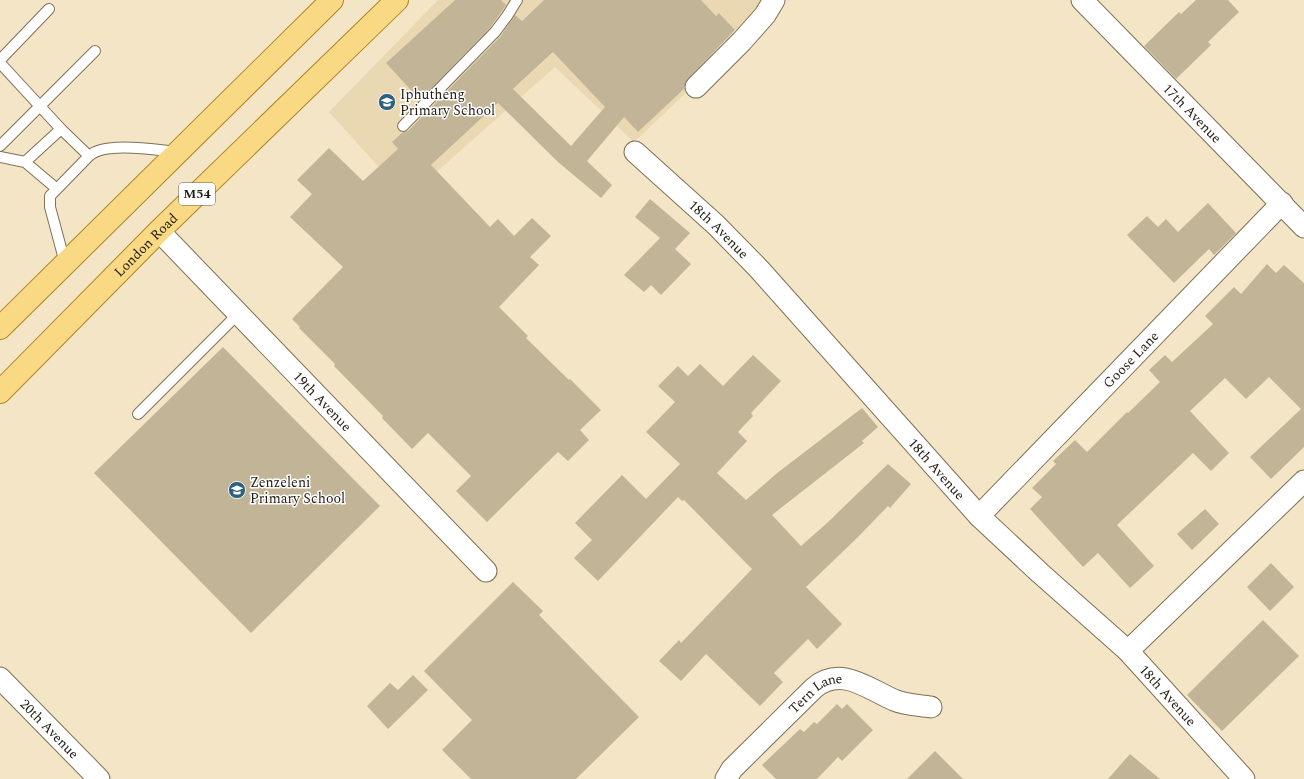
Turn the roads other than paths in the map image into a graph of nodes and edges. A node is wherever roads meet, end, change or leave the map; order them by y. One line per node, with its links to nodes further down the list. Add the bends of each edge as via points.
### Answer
1 (332, 0): 15 (main road)
2 (397, 0): 23 (main road, London Road / M54)
3 (517, 0): 12 (lane, via 495,32)
4 (774, 0): 10 (street, via 765,16)
5 (1082, 0): 21 (street, 17th Avenue)
6 (49, 9): 8 (lane)
7 (95, 51): 11 (lane)
8 (0, 60)
9 (0, 63): 11 (lane)
10 (696, 87)
11 (40, 106): 13 (lane); 14 (lane)
12 (403, 126)
13 (61, 128): 17 (lane); 19 (lane)
14 (0, 146)
15 (178, 152): 17 (lane, via 118,147 94,151); 24 (main road)
16 (635, 152): 30 (street, 18th Avenue, via 716,225 759,269)
17 (89, 156): 20 (lane)
18 (0, 157): 19 (lane)
19 (25, 162): 20 (lane)
20 (57, 189): 24 (lane, via 50,196 50,207)
21 (1282, 203): 22 (street, 17th Avenue); 30 (street, Goose Lane)
22 (1304, 227)
23 (159, 231): 25 (street, 19th Avenue); 27 (main road, London Road / M54)
24 (65, 263): 26 (main road)
25 (238, 314): 28 (lane); 31 (street, 19th Avenue)
26 (0, 328)
27 (0, 392)
28 (138, 414)
29 (1304, 481): 32 (street)
30 (979, 516): 32 (street, 18th Avenue)
31 (486, 571)
32 (1128, 651): 37 (street, 18th Avenue)
33 (0, 678): 35 (street, 20th Avenue)
34 (931, 707): 36 (street, Tern Lane, via 895,701 858,682 840,678 826,680 814,688 732,769)
35 (99, 779)
36 (726, 779)
37 (1244, 779)

